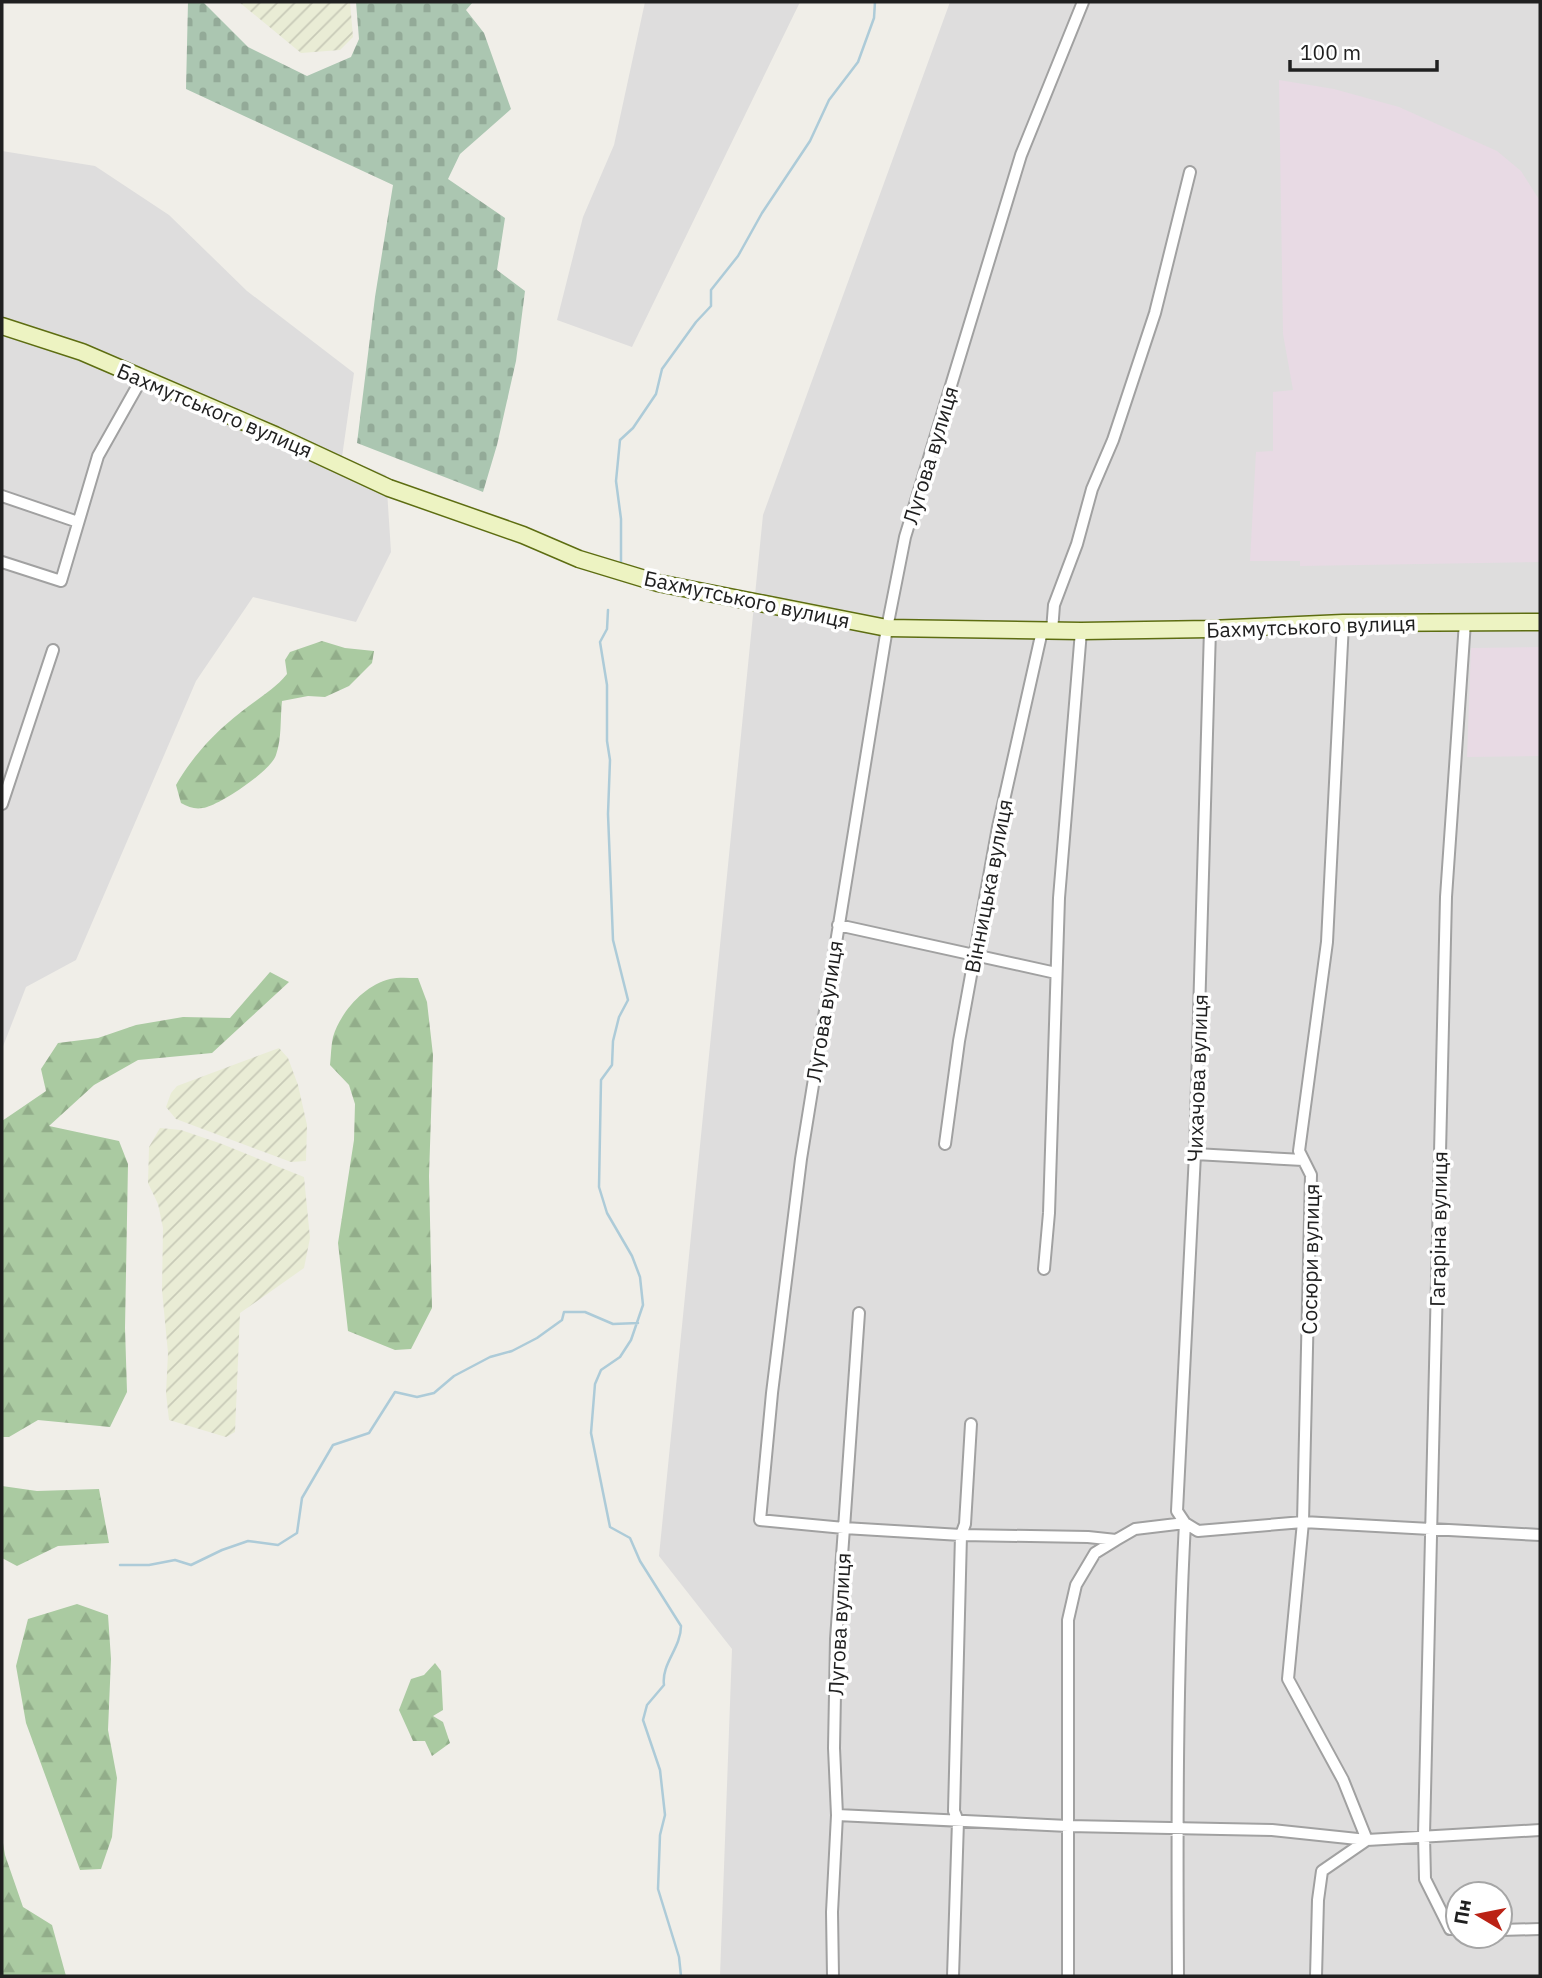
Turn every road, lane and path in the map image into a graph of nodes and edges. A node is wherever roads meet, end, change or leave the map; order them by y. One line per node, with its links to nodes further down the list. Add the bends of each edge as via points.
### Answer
1 (1083, 2): 11 (street, Лугова вулиця, via 1021,155 905,537)
2 (1191, 172): 13 (street, Вінницька вулиця, via 1155,313)
3 (2, 326): 4 (main road, Бахмутського вулиця)
4 (142, 378): 6 (street, via 98,456); 11 (main road, Бахмутського вулиця, via 389,488 579,559 659,583)
5 (2, 496): 6 (street)
6 (78, 523): 7 (street, via 61,581)
7 (2, 562)
8 (1465, 622): 9 (main road, Бахмутського вулиця); 10 (main road, Бахмутського вулиця); 29 (street, Гагаріна вулиця, via 1446,897)
9 (1540, 622)
10 (1343, 623): 12 (main road, Бахмутського вулиця); 22 (street, Сосюри вулиця, via 1327,942 1299,1151)
11 (887, 628): 13 (main road, Бахмутського вулиця); 17 (street, Лугова вулиця)
12 (1210, 629): 14 (main road, Бахмутського вулиця); 21 (street, Чихачова вулиця)
13 (1047, 631): 14 (main road, Бахмутського вулиця); 18 (street, Вінницька вулиця, via 998,827)
14 (1081, 631): 19 (street)
15 (53, 650): 16 (street)
16 (2, 804)
17 (838, 925): 18 (street); 28 (street, Лугова вулиця, via 801,1159 760,1520)
18 (976, 954): 19 (street); 20 (street, Вінницька вулиця)
19 (1056, 973): 23 (street)
20 (945, 1143)
21 (1195, 1154): 22 (street); 27 (street, Чихачова вулиця, via 1177,1511)
22 (1303, 1160): 26 (street, Сосюри вулиця, via 1311,1175)
23 (1044, 1269)
24 (859, 1313): 28 (street)
25 (971, 1423): 30 (street)
26 (1303, 1522): 27 (street, via 1198,1531); 29 (street); 39 (street, Сосюри вулиця, via 1288,1679 1343,1780)
27 (1185, 1523): 32 (street, via 1135,1529); 36 (street, Чихачова вулиця)
28 (844, 1528): 30 (street); 33 (street, Лугова вулиця, via 836,1639)
29 (1430, 1528): 31 (street); 38 (street, Гагаріна вулиця)
30 (961, 1535): 32 (street); 34 (street, via 954,1811)
31 (1540, 1535)
32 (1116, 1540): 35 (street, via 1095,1553 1076,1585 1069,1620)
33 (837, 1815): 34 (street); 43 (street, Лугова вулиця)
34 (958, 1821): 35 (street); 44 (street)
35 (1068, 1826): 36 (street); 45 (street)
36 (1177, 1829): 39 (street, via 1272,1830); 46 (street, Чихачова вулиця)
37 (1540, 1830): 38 (street)
38 (1424, 1835): 39 (street); 40 (street, Гагаріна вулиця, via 1425,1879)
39 (1367, 1840): 47 (street, via 1322,1871)
40 (1444, 1917)
41 (1540, 1929): 42 (street)
42 (1514, 1930)
43 (833, 1976)
44 (953, 1976)
45 (1068, 1976)
46 (1178, 1976)
47 (1315, 1976)

